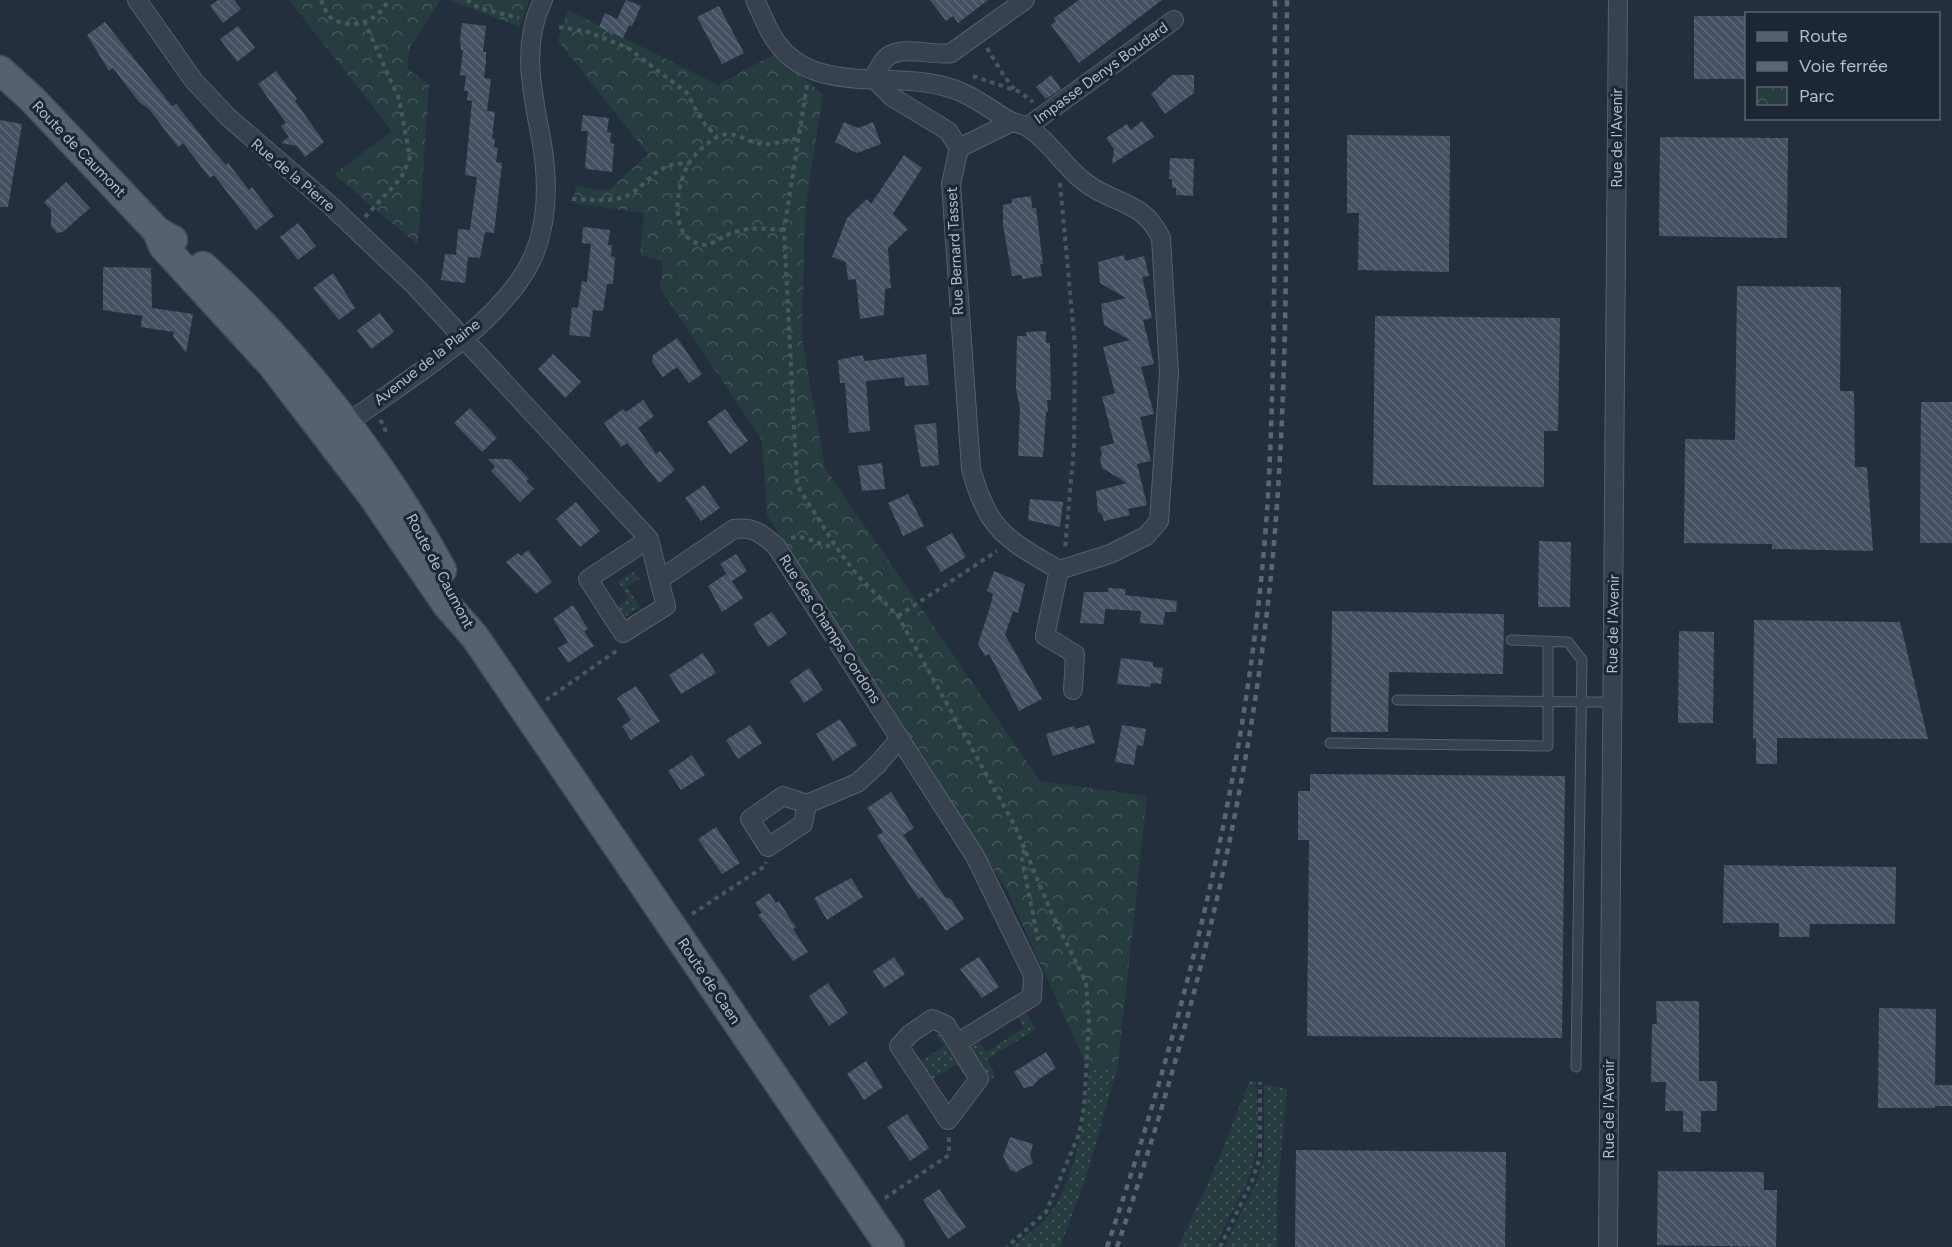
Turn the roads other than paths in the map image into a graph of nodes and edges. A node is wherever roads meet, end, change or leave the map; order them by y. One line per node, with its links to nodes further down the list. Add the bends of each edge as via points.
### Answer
1 (137, 0): 11 (street, Rue de la Pierre, via 163,40 214,103 414,285)
2 (543, 0): 11 (street, Avenue de la Plaine, via 535,21 529,63 529,82 545,160 546,200 541,230 519,281)
3 (755, 0): 8 (street, via 773,38 790,57 833,77)
4 (1025, 0): 8 (street, via 951,53 937,56 897,52 886,57)
5 (1618, 0): 22 (street, Rue de l'Avenir)
6 (1174, 20): 9 (street, Impasse Denys Boudard)
7 (0, 69): 12 (main road, Route de Caumont, via 157,231 163,246)
8 (873, 78): 9 (street, via 911,79 961,92); 10 (street, via 892,98 948,131)
9 (1020, 124): 10 (street); 14 (street, via 1087,184 1144,212 1161,238 1169,373 1159,520 1146,536 1110,554)
10 (959, 148): 14 (street, Rue Bernard Tasset, via 951,184 971,469 978,494 998,530)
11 (462, 339): 12 (street, Avenue de la Plaine); 13 (street)
12 (336, 431): 23 (main road, Route de Caumont, via 371,494 447,605)
13 (649, 539): 15 (street); 15 (street, via 588,579 623,633 666,606)
14 (1059, 570): 18 (street, via 1045,636 1075,654)
15 (659, 580): 24 (street, Rue des Champs Cordons, via 734,529 748,527 760,532 776,546)
16 (1511, 640): 17 (lane)
17 (1548, 641): 20 (lane); 21 (lane, via 1568,642 1582,660)
18 (1073, 690)
19 (1397, 700): 20 (lane)
20 (1548, 702): 21 (lane); 25 (lane, via 1548,746)
21 (1582, 702): 22 (lane); 28 (lane)
22 (1612, 702): 30 (street, Rue de l'Avenir)
23 (537, 708): 29 (main road, Route de Caen)
24 (900, 738): 26 (street, via 857,783); 27 (street, Rue des Champs Cordons, via 975,856 1034,975 1032,997)
25 (1330, 742)
26 (807, 804): 26 (street, via 783,796 750,819 768,847 803,824)
27 (957, 1043): 27 (street, via 980,1079 948,1120 899,1046 932,1019 946,1025)
28 (1576, 1066)
29 (890, 1247)
30 (1608, 1247)

